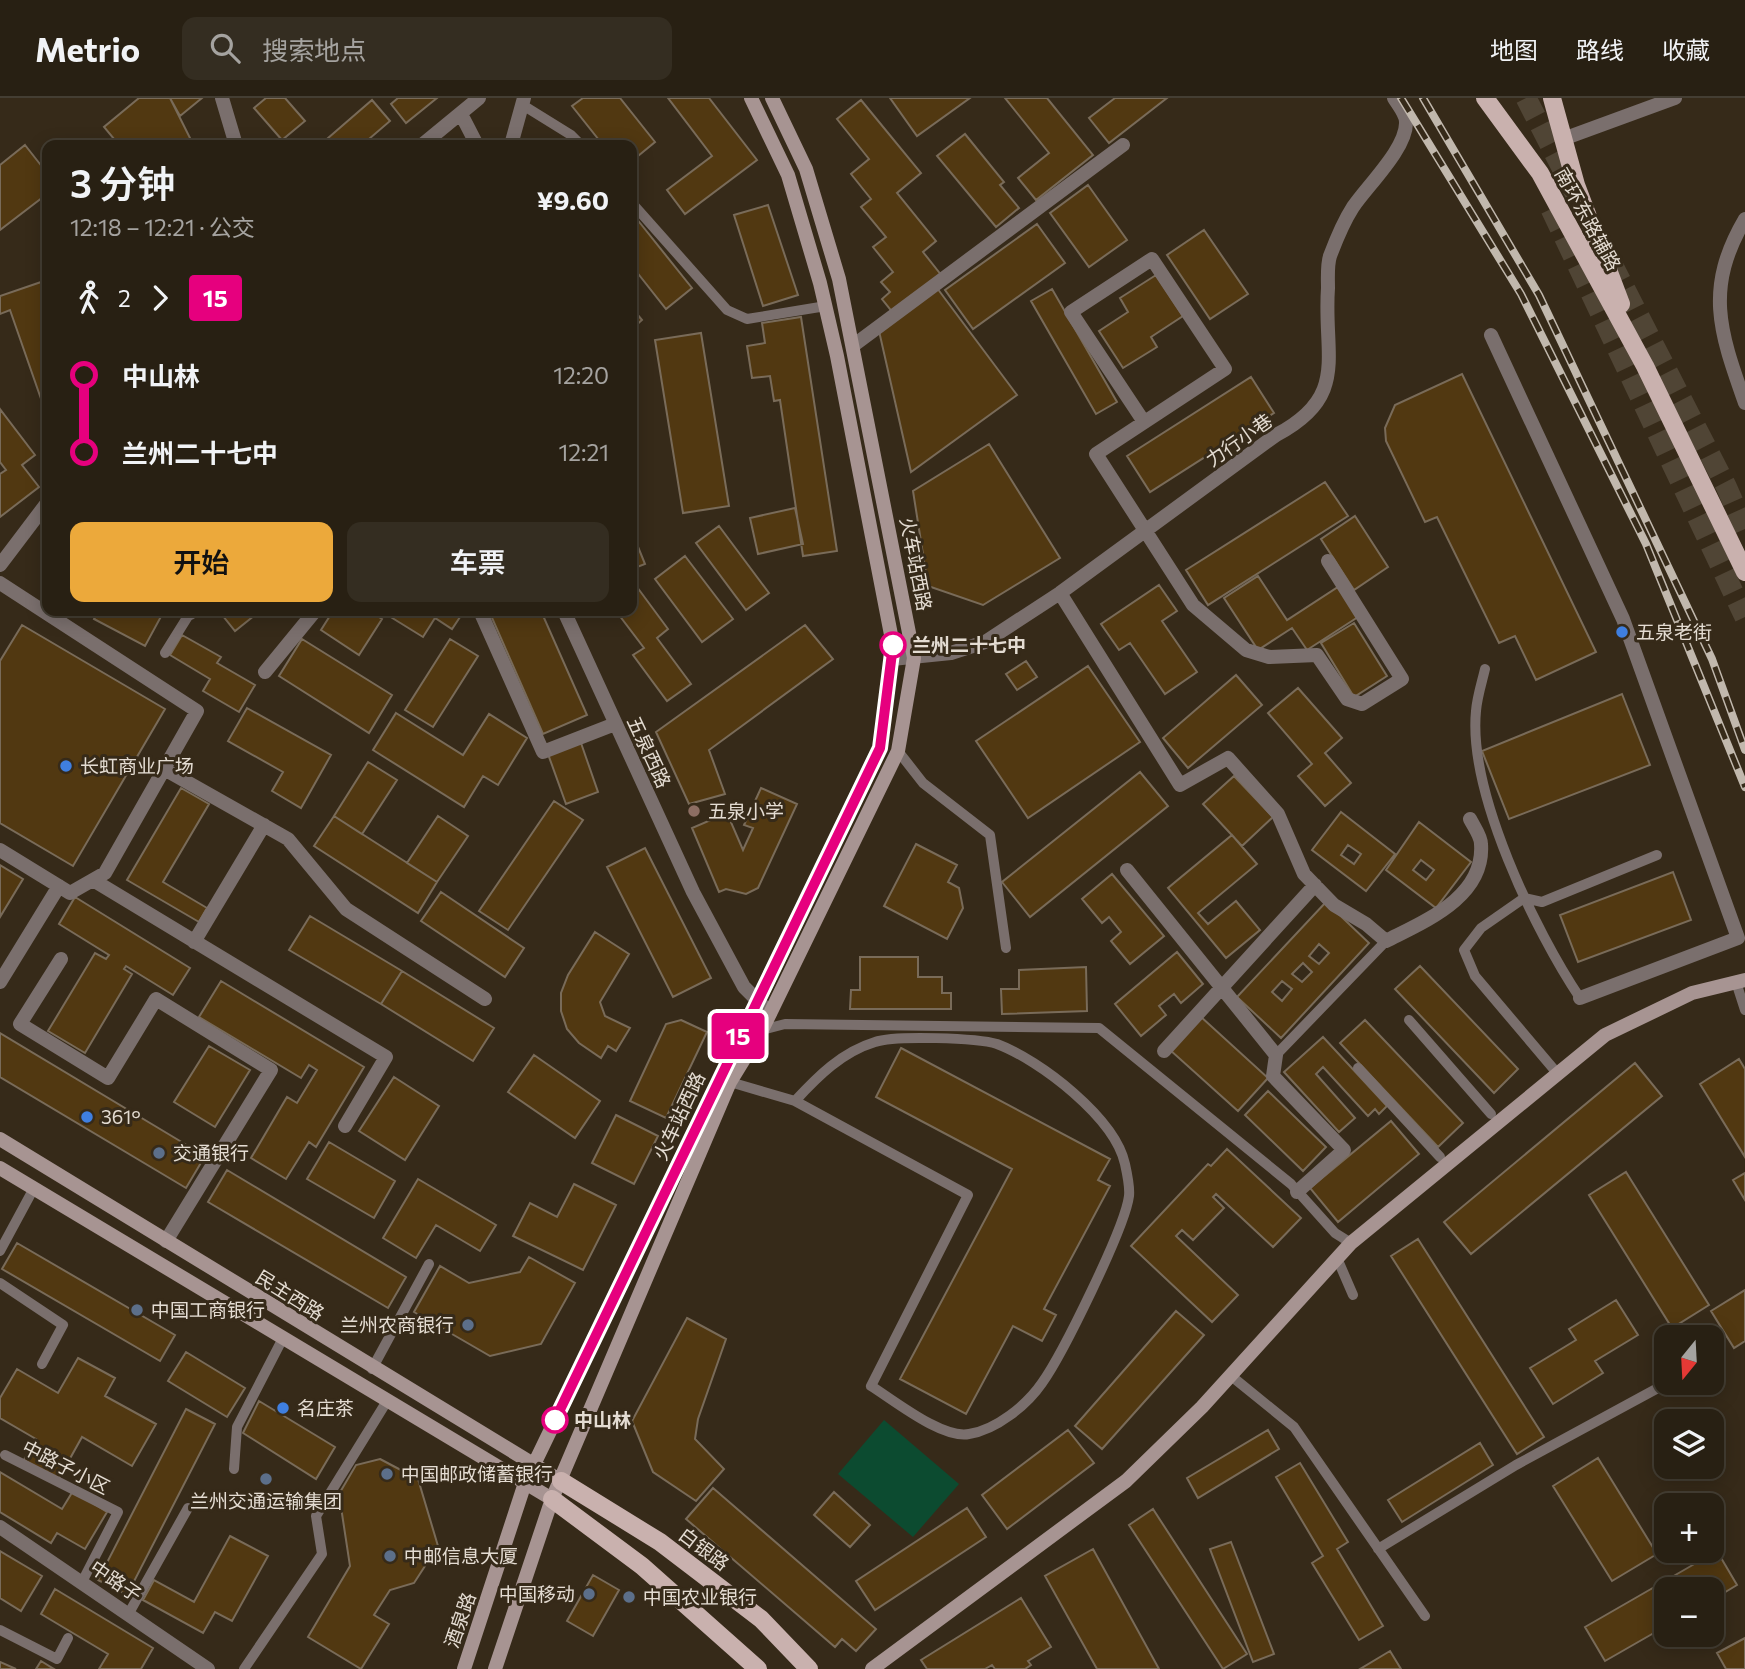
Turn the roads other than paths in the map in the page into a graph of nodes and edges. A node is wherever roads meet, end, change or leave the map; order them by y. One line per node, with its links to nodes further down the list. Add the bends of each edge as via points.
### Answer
1 (222, 98): 12 (street)
2 (479, 98): 10 (street)
3 (751, 98): 20 (main road, 火车站西路, via 788,175)
4 (772, 98): 22 (main road, 火车站西路, via 806,169)
5 (1394, 98): 27 (street, 力行小巷, via 1406,119 1405,136 1353,208 1329,258 1325,327 1331,353 1328,379 1317,404 1299,423)
6 (1485, 98): 23 (main road, 南环东路辅路, via 1540,173)
7 (1552, 98): 11 (main road, 南环东路辅路)
8 (1675, 98): 11 (street)
9 (522, 101): 15 (street); 16 (lane)
10 (461, 114): 13 (street); 14 (street)
11 (1563, 139): 23 (main road, 南环东路辅路)
12 (235, 140)
13 (429, 140)
14 (474, 140)
15 (512, 140)
16 (576, 140)
17 (1123, 145): 22 (street)
18 (637, 208): 20 (lane, via 727,310 747,319)
19 (1745, 219): 24 (street, via 1725,260 1718,312)
20 (826, 306): 41 (main road, 火车站西路, via 893,645)
21 (1491, 335): 64 (street, via 1623,620 1738,938)
22 (854, 345): 40 (main road, 火车站西路)
23 (1645, 366): 30 (main road, 南环东路辅路)
24 (1745, 403)
25 (1144, 422): 25 (street, via 1071,312 1152,259 1225,369); 27 (street, via 1096,454)
26 (42, 510): 29 (street)
27 (1147, 530): 28 (street, via 1194,605 1246,650 1269,657 1317,655 1348,699 1362,704 1402,679); 32 (street, 力行小巷)
28 (1328, 561)
29 (0, 565)
30 (1745, 572)
31 (0, 583): 33 (street)
32 (1060, 593): 40 (street, 力行小巷, via 985,642); 53 (street, via 1180,785 1228,758 1278,814 1304,873)
33 (42, 610)
34 (51, 616): 46 (street, via 197,711)
35 (188, 616): 39 (lane)
36 (311, 616): 43 (street)
37 (482, 616): 44 (street, via 542,752)
38 (566, 616): 44 (street, 五泉西路)
39 (165, 653)
40 (914, 658): 41 (street, 力行小巷); 45 (main road, 火车站西路)
41 (892, 659): 63 (main road, 火车站西路, via 880,748)
42 (1486, 669): 55 (lane, via 1476,711 1478,748 1494,822)
43 (265, 672)
44 (615, 724): 63 (street, 五泉西路, via 692,892 744,987)
45 (898, 751): 58 (lane, via 923,783 990,835); 67 (main road, 火车站西路)
46 (164, 769): 48 (street); 52 (street, via 105,873)
47 (1470, 820): 56 (street, via 1481,842 1480,863 1466,890 1441,913)
48 (264, 825): 57 (street); 65 (street, via 288,839 346,909)
49 (0, 850): 54 (street)
50 (1657, 855): 55 (lane, via 1542,902)
51 (1127, 870): 62 (street)
52 (93, 880): 54 (street, via 71,893); 57 (street)
53 (1315, 885): 56 (street, via 1334,905); 62 (street)
54 (59, 886): 61 (street)
55 (1524, 898): 64 (lane); 73 (lane, via 1481,928 1464,950 1475,975)
56 (1386, 940): 71 (lane)
57 (194, 942): 77 (street, via 386,1057)
58 (1006, 948)
59 (61, 959): 83 (street, via 20,1024 108,1078 156,999 271,1070)
60 (1740, 981): 66 (lane); 73 (main road, via 1692,993 1605,1035)
61 (0, 982)
62 (1219, 988): 70 (street); 71 (street)
63 (756, 998): 67 (street, 五泉西路); 97 (main road, 火车站西路)
64 (1580, 998)
65 (485, 999)
66 (1745, 1010)
67 (770, 1013): 69 (main road, 火车站西路)
68 (1409, 1020): 76 (lane)
69 (762, 1030): 74 (main road, 火车站西路); 82 (lane, via 785,1024 1099,1028 1209,1114)
70 (1164, 1051)
71 (1276, 1055): 82 (street, via 1273,1076 1344,1150)
72 (1358, 1068): 79 (lane)
73 (1558, 1073): 84 (main road)
74 (730, 1082): 75 (lane); 99 (main road, 火车站西路)
75 (795, 1101): 75 (lane, via 828,1066 876,1041 936,1038 996,1044 1063,1083 1110,1130 1125,1161 1129,1195 1122,1216 1078,1317 1042,1384 1006,1418 982,1430 953,1434 871,1387 968,1195)
76 (1491, 1114)
77 (345, 1126)
78 (0, 1139): 83 (main road, 民主西路)
79 (1440, 1157)
80 (0, 1168): 81 (main road)
81 (34, 1188): 85 (lane); 90 (main road)
82 (1297, 1192): 84 (lane, via 1335,1233)
83 (166, 1241): 92 (main road, 民主西路)
84 (1351, 1243): 86 (main road)
85 (0, 1251)
86 (1337, 1258): 89 (lane); 93 (main road)
87 (429, 1264): 92 (lane)
88 (0, 1283): 91 (lane, via 63,1325)
89 (1353, 1296)
90 (282, 1340): 95 (main road); 98 (lane, via 237,1427)
91 (42, 1364)
92 (372, 1368): 97 (main road, 民主西路)
93 (1230, 1375): 104 (lane, via 1294,1427); 116 (main road, via 1126,1481)
94 (1654, 1390): 104 (lane, via 1516,1465)
95 (387, 1401): 100 (main road); 111 (lane, via 316,1516 322,1554)
96 (5, 1455): 105 (lane, 中路子小区, via 118,1512)
97 (534, 1465): 99 (main road, 民主西路); 100 (main road, 酒泉路)
98 (234, 1469)
99 (561, 1481): 101 (main road); 115 (main road, 白银路, via 660,1542 761,1619)
100 (525, 1483): 101 (main road); 112 (main road, 酒泉路)
101 (552, 1499): 113 (main road); 114 (main road, via 642,1566)
102 (188, 1508): 106 (lane)
103 (0, 1527): 105 (street, 中路子)
104 (1378, 1549): 107 (lane)
105 (82, 1582): 106 (street, 中路子, via 92,1596)
106 (129, 1613): 110 (street, 中路子)
107 (1425, 1616)
108 (0, 1630): 109 (lane, via 57,1659)
109 (68, 1638)
110 (208, 1669)
111 (244, 1669)
112 (464, 1669)
113 (495, 1669)
114 (758, 1669)
115 (809, 1669)
116 (872, 1669)

